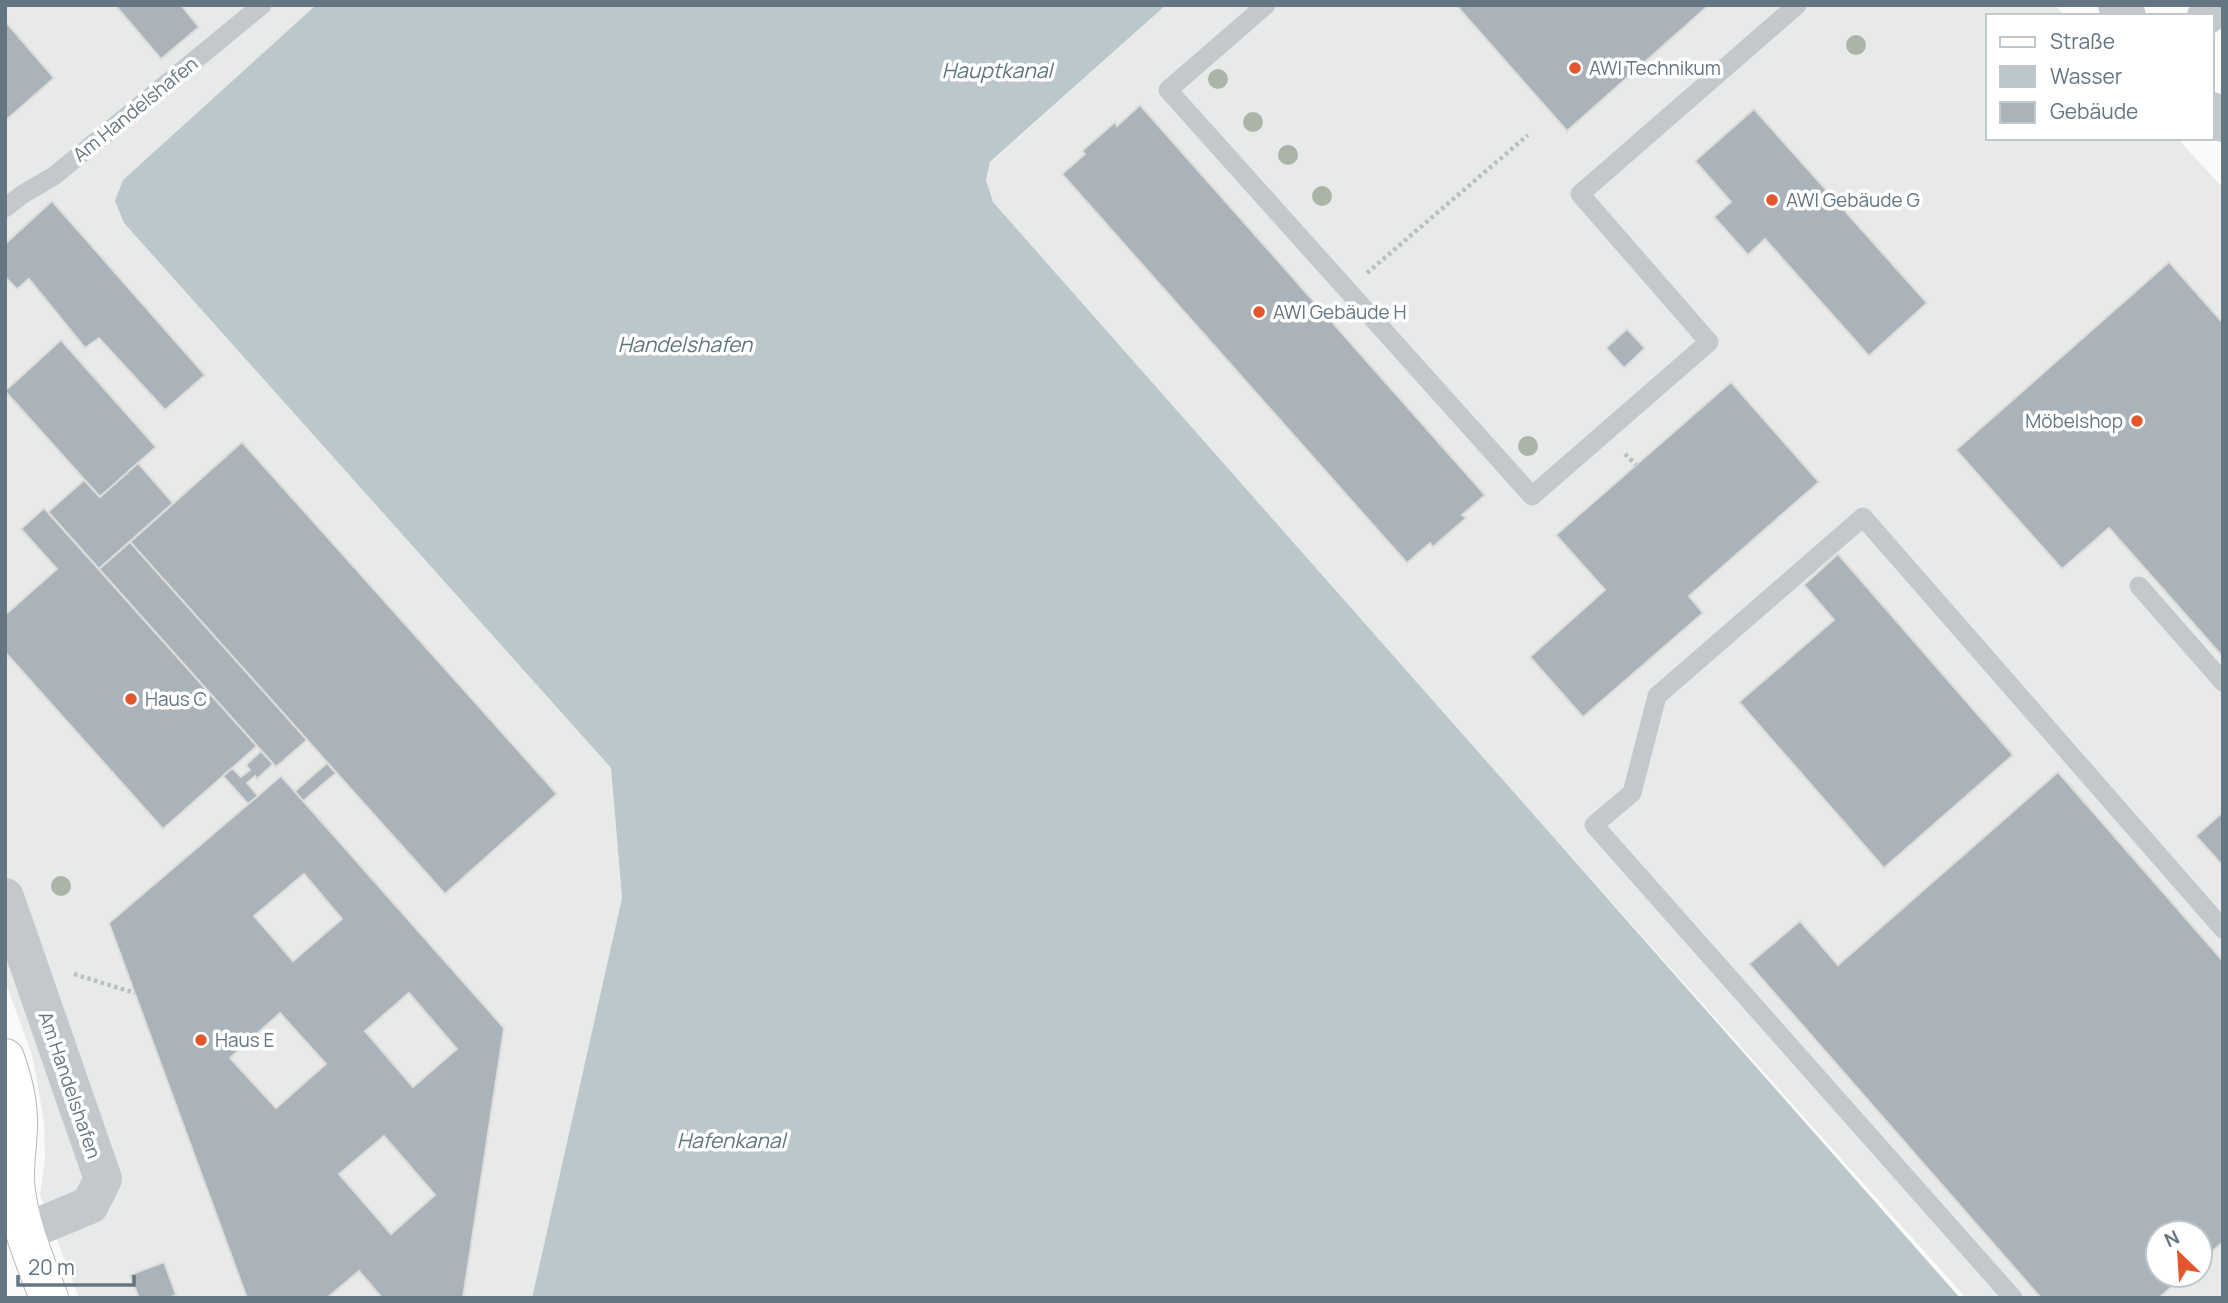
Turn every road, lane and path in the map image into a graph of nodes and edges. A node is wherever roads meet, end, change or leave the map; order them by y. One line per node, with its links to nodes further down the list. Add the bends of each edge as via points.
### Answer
1 (262, 5): 5 (lane, Am Handelshafen, via 54,176)
2 (1266, 5): 6 (lane, via 1168,90)
3 (1797, 5): 6 (lane, via 1580,194 1709,342 1532,496)
4 (1528, 135): 6 (path)
5 (5, 208)
6 (1348, 289)
7 (2139, 586): 8 (lane)
8 (2223, 682)
9 (5, 897): 11 (street, Am Handelshafen)
10 (2223, 929): 16 (lane, via 1863,517 1657,696 1632,793 1594,825)
11 (26, 959): 12 (path); 14 (street, Am Handelshafen, via 103,1179 90,1205)
12 (135, 993)
13 (5, 1058): 14 (street, via 17,1103 15,1184)
14 (25, 1232): 15 (street)
15 (49, 1298)
16 (2013, 1298)

